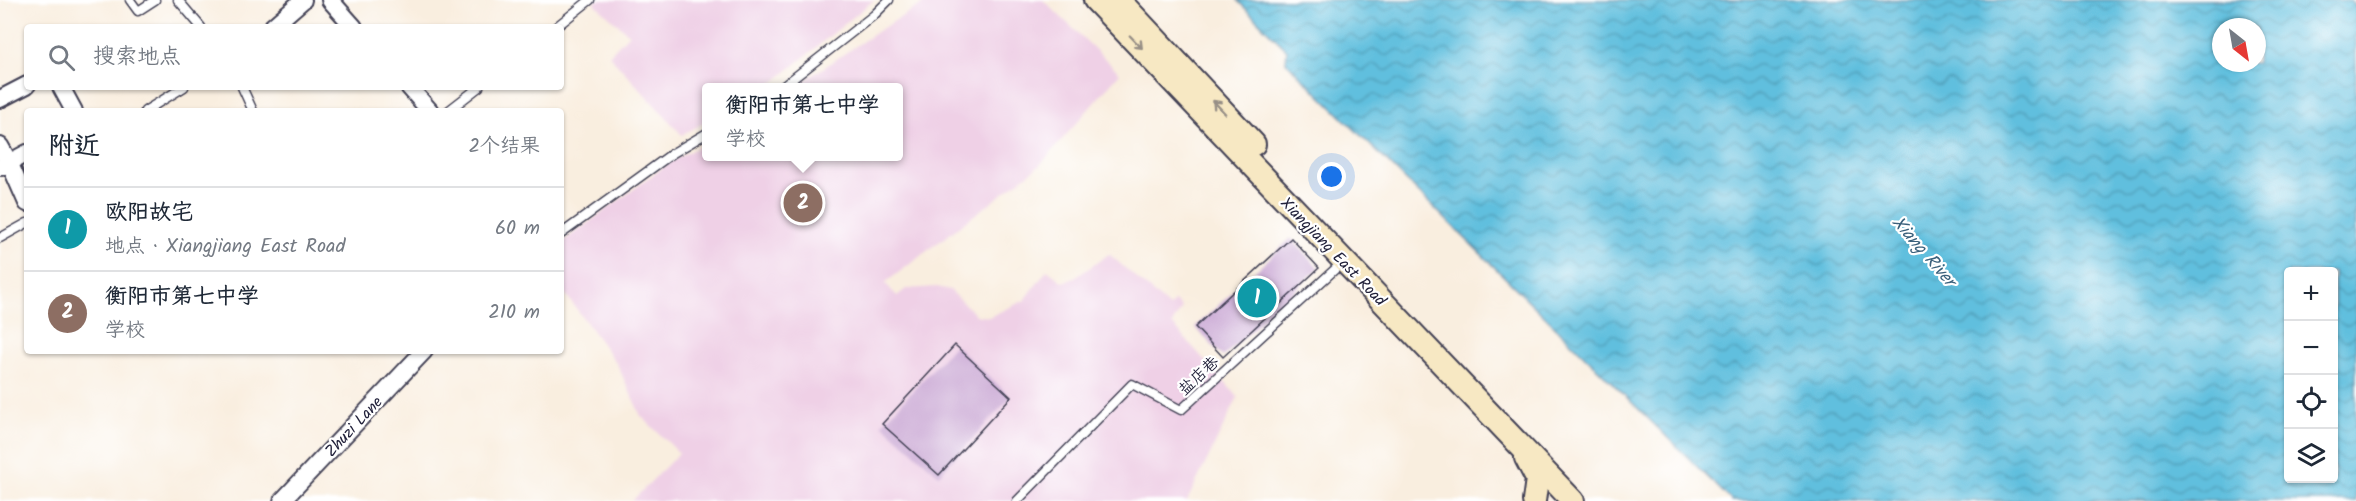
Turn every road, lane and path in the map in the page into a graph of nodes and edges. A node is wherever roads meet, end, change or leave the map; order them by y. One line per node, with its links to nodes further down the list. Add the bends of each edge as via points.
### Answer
1 (130, 0): 2 (lane, via 138,10)
2 (155, 0)
3 (178, 0): 10 (lane)
4 (303, 0): 11 (street)
5 (330, 0): 12 (street)
6 (590, 0): 13 (lane)
7 (889, 0): 14 (lane)
8 (1095, 0): 35 (main road, Xiangjiang East Road, one-way to 35)
9 (1119, 0): 41 (main road, Xiangjiang East Road, one-way to 9)
10 (198, 24)
11 (275, 24)
12 (351, 24)
13 (560, 24)
14 (787, 83)
15 (24, 87): 21 (street)
16 (63, 90): 22 (street)
17 (179, 90): 23 (lane)
18 (243, 90): 24 (lane)
19 (412, 90): 25 (street)
20 (475, 90): 26 (lane)
21 (0, 99)
22 (72, 108)
23 (149, 108)
24 (252, 108)
25 (427, 108)
26 (452, 108)
27 (702, 136): 33 (lane)
28 (0, 146): 30 (street)
29 (24, 155): 30 (street)
30 (5, 165): 31 (street)
31 (24, 198)
32 (24, 225): 34 (lane)
33 (564, 232)
34 (0, 237)
35 (1344, 261): 37 (main road, Xiangjiang East Road); 39 (lane, 盐店巷, via 1181,411 1132,384)
36 (421, 354): 38 (street, Zhuzi Lane)
37 (1520, 446): 40 (main road, via 1537,479); 41 (main road, Xiangjiang East Road)
38 (282, 501)
39 (1017, 501)
40 (1534, 501)
41 (1584, 501)

